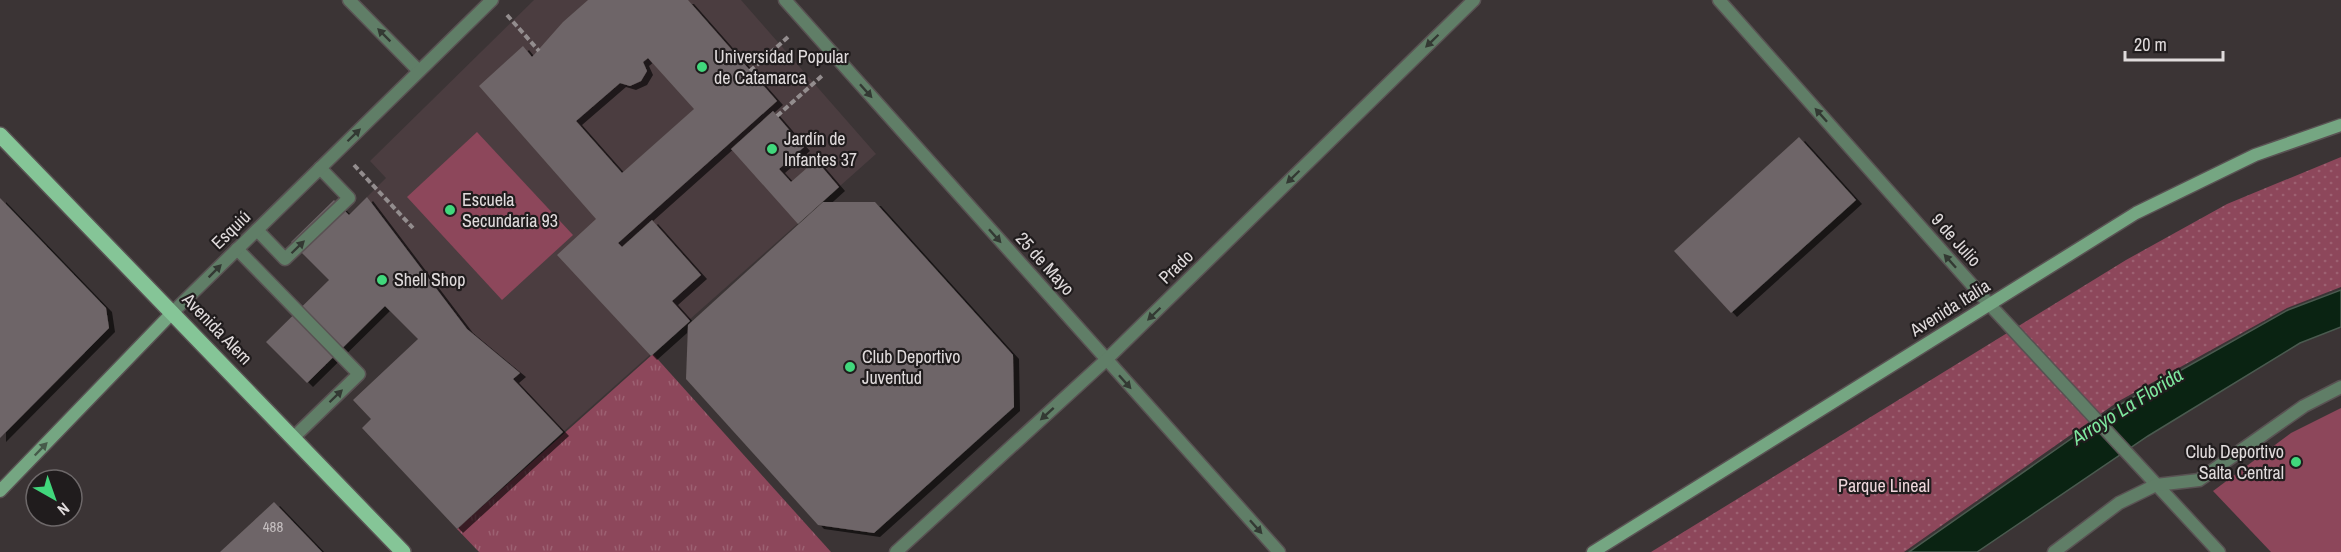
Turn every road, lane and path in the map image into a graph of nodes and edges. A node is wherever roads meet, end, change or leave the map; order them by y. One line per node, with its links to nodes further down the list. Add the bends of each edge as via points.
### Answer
1 (350, 0): 9 (street, one-way to 1)
2 (785, 0): 6 (street, 25 de Mayo)
3 (1474, 0): 21 (street, Prado, one-way to 21)
4 (1719, 0): 19 (street, 9 de Julio, one-way to 4)
5 (496, 4): 7 (path); 9 (street, Esquiú)
6 (805, 22): 8 (street, 25 de Mayo); 10 (path)
7 (539, 51)
8 (839, 60): 11 (path); 21 (street, 25 de Mayo, one-way to 21)
9 (419, 71): 14 (street, Esquiú, one-way to 9)
10 (750, 71)
11 (777, 116)
12 (2341, 125): 19 (main road, Avenida Italia, via 2254,155 2136,213)
13 (0, 135): 20 (main road, Avenida Alem)
14 (339, 149): 15 (street, Esquiú); 16 (path)
15 (320, 168): 17 (street, Esquiú); 17 (street, one-way to 15, via 285,259 349,198)
16 (413, 228)
17 (257, 230): 18 (street, Esquiú)
18 (237, 249): 20 (street, Esquiú, one-way to 18); 23 (street, one-way to 18, via 359,374)
19 (1989, 304): 24 (street, 9 de Julio); 29 (main road, Avenida Italia)
20 (173, 312): 23 (main road, Avenida Alem); 25 (main road, Esquiú, one-way to 20)
21 (1106, 360): 27 (street, Prado, one-way to 27); 28 (street, 25 de Mayo, one-way to 28)
22 (2341, 387): 24 (street, via 2304,406 2199,480)
23 (294, 437): 26 (main road, Avenida Alem)
24 (2156, 485): 30 (street, via 2119,503); 31 (street, 9 de Julio)
25 (0, 491)
26 (404, 552)
27 (896, 552)
28 (1279, 552)
29 (1593, 552)
30 (2054, 552)
31 (2219, 552)

